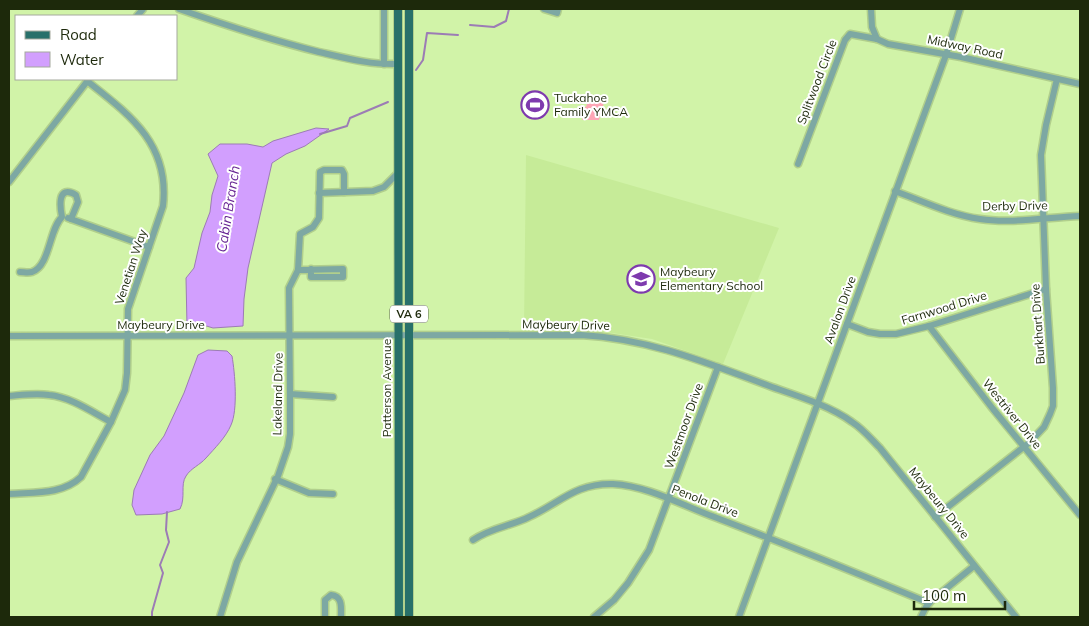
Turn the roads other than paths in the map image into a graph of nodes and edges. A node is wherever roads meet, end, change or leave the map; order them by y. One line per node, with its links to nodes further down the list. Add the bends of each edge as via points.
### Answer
1 (179, 9): 11 (street, via 276,42 359,62)
2 (384, 9): 11 (street)
3 (398, 9): 12 (main road, Patterson Avenue / VA 6)
4 (409, 9): 37 (main road, Patterson Avenue / VA 6)
5 (544, 9): 6 (street, via 557,13)
6 (558, 9)
7 (871, 9): 9 (street, via 872,27)
8 (960, 9): 10 (street, Avalon Drive)
9 (877, 39): 10 (street, Midway Road); 16 (street, Splitwood Circle, via 850,34 845,40)
10 (946, 55): 13 (street, Midway Road); 19 (street, Avalon Drive)
11 (384, 64): 12 (street)
12 (398, 64): 17 (main road, Patterson Avenue / VA 6)
13 (1057, 79): 15 (street, Midway Road); 23 (street, Burkhart Drive, via 1041,155)
14 (88, 80): 18 (street); 26 (street, Venetian Way, via 134,119 158,160 164,196)
15 (1080, 84)
16 (798, 164)
17 (398, 173): 20 (street, via 373,191); 36 (main road, Patterson Avenue / VA 6)
18 (9, 182)
19 (895, 191): 23 (street, Derby Drive, via 978,219); 31 (street, Avalon Drive)
20 (344, 192): 21 (street); 21 (street, Lakeland Drive, via 342,170 324,170 320,172)
21 (320, 193): 28 (street, Lakeland Drive, via 318,221 299,235)
22 (1080, 216): 23 (street, Derby Drive)
23 (1044, 217): 30 (street, Burkhart Drive)
24 (62, 218): 25 (street); 25 (street, via 60,198 70,192 76,195 78,202); 29 (street, via 40,265 31,272)
25 (71, 219): 26 (street)
26 (149, 247): 34 (street, Venetian Way, via 128,309)
27 (311, 269): 27 (street, via 311,277 343,277 343,269); 28 (street)
28 (298, 270): 35 (street, Lakeland Drive, via 289,288)
29 (20, 272)
30 (1046, 289): 32 (street, Farnwood Drive); 44 (street, Burkhart Drive, via 1053,406 1044,427)
31 (847, 324): 32 (street, Farnwood Drive, via 880,334 896,334); 42 (street, Avalon Drive)
32 (929, 326): 44 (street, Westriver Drive)
33 (9, 336): 34 (street, Maybeury Drive)
34 (127, 336): 35 (street, Maybeury Drive); 43 (street, Venetian Way, via 126,385)
35 (290, 336): 36 (street, Maybeury Drive); 39 (street, Lakeland Drive)
36 (398, 336): 37 (street, Maybeury Drive); 58 (main road, Patterson Avenue / VA 6)
37 (409, 336): 38 (street, Maybeury Drive, via 602,336 657,346); 59 (main road, Patterson Avenue / VA 6)
38 (718, 367): 42 (street, Maybeury Drive); 48 (street, Westmoor Drive)
39 (290, 394): 41 (street); 45 (street, Lakeland Drive, via 288,447)
40 (9, 396): 43 (street, via 56,396)
41 (333, 397)
42 (817, 405): 50 (street, Maybeury Drive, via 846,418 867,433); 51 (street, Avalon Drive)
43 (111, 422): 46 (street, Venetian Way, via 78,479 62,489)
44 (1024, 446): 49 (street, Westriver Drive); 50 (street, Burkhart Drive)
45 (275, 479): 47 (street, via 309,493); 55 (street, Lakeland Drive, via 244,547)
46 (9, 494)
47 (333, 494)
48 (669, 499): 51 (street, Penola Drive); 52 (street, Penola Drive, via 629,486 612,484 584,488 530,517 484,532); 60 (street, Westmoor Drive, via 657,533 639,568 614,600)
49 (1080, 515)
50 (935, 517): 53 (street, Maybeury Drive)
51 (768, 538): 54 (street, Penola Drive); 61 (street, Avalon Drive)
52 (473, 540)
53 (974, 566): 54 (street); 63 (street, Maybeury Drive)
54 (929, 603): 62 (street)
55 (220, 617)
56 (325, 617): 57 (street, via 326,600 334,595 340,600)
57 (341, 617)
58 (399, 617)
59 (409, 617)
60 (594, 617)
61 (739, 617)
62 (921, 617)
63 (1016, 617)

